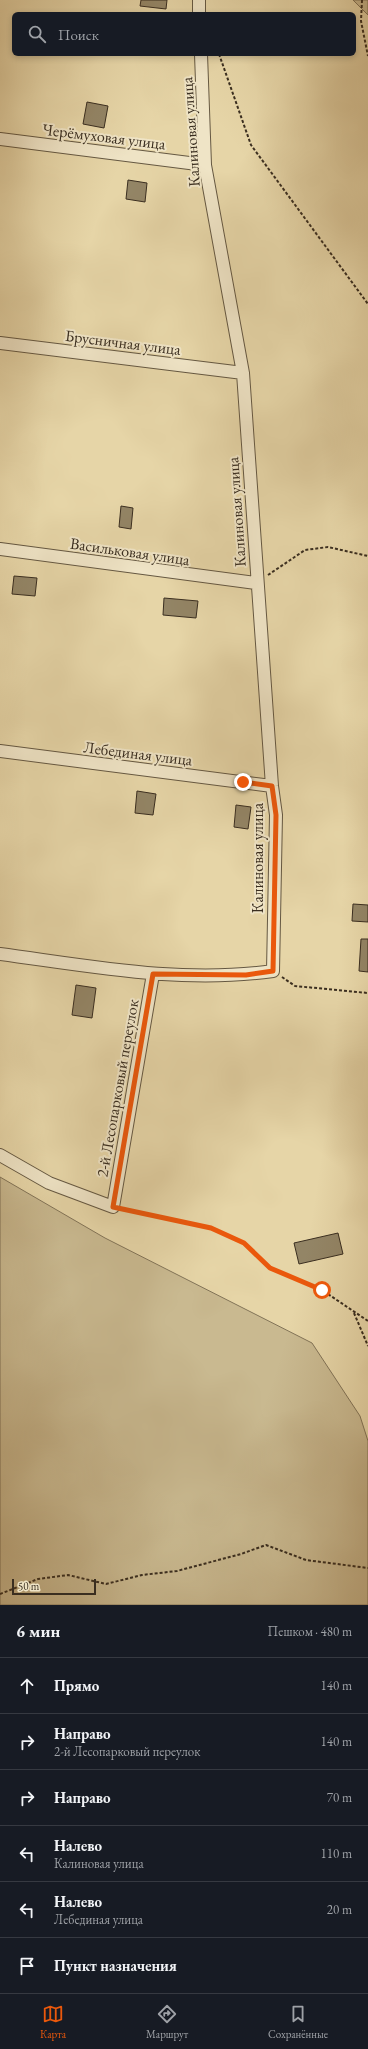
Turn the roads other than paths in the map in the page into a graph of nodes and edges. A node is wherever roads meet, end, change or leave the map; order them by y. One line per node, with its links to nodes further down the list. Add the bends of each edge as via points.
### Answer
1 (199, 0): 2 (street)
2 (199, 12)
3 (201, 56): 5 (street, Калиновая улица)
4 (0, 139): 5 (street, Черёмуховая улица)
5 (205, 165): 7 (street, Калиновая улица)
6 (0, 343): 7 (street, Брусничная улица)
7 (243, 373): 9 (street, Калиновая улица)
8 (0, 549): 9 (street, Васильковая улица)
9 (256, 583): 11 (street, Калиновая улица)
10 (0, 751): 11 (street, Лебединая улица)
11 (272, 786): 13 (street, Калиновая улица, via 276,815 273,971 246,975)
12 (0, 954): 13 (street)
13 (153, 974): 14 (street, 2-й Лесопарковый переулок, via 113,1207 49,1183)
14 (0, 1155)

